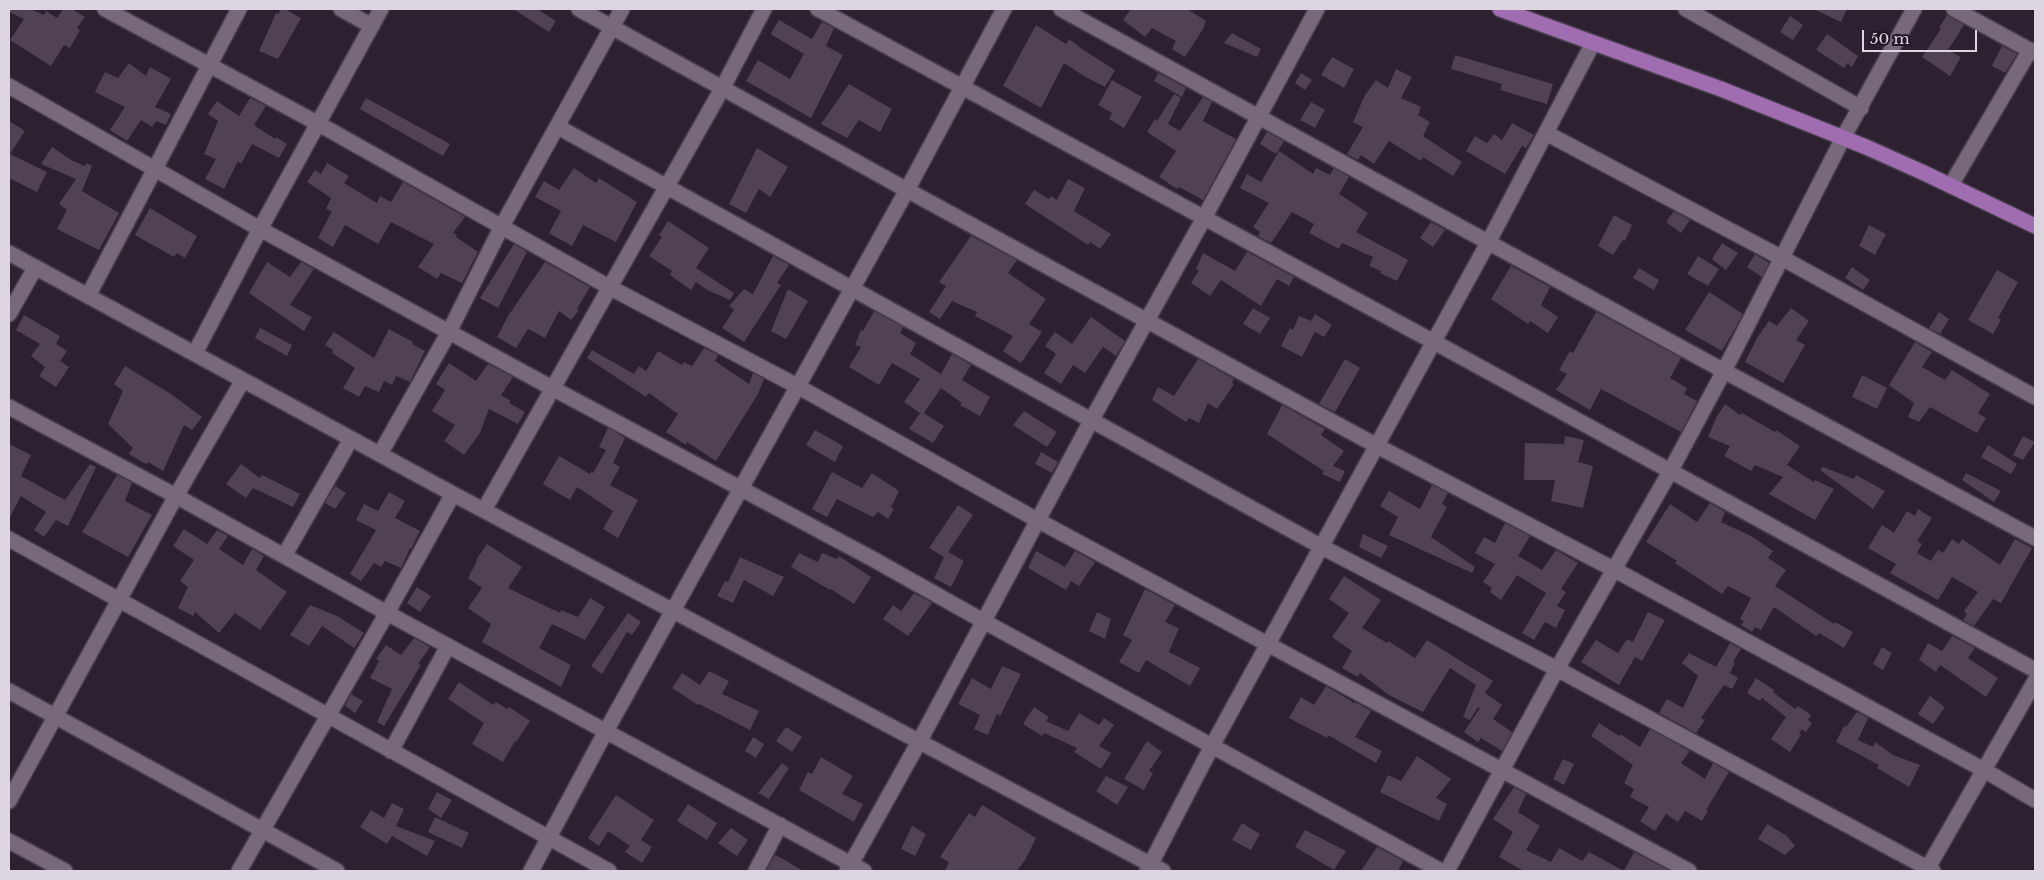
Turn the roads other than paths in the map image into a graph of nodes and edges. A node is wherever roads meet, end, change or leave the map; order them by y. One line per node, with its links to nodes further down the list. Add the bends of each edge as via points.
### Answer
1 (106, 9): 20 (street)
2 (239, 9): 20 (street)
3 (341, 9): 16 (street)
4 (382, 9): 16 (street)
5 (579, 9): 17 (street)
6 (622, 9): 17 (street)
7 (764, 9): 23 (street)
8 (818, 9): 22 (street)
9 (1004, 9): 22 (street)
10 (1061, 9): 25 (street)
11 (1317, 9): 25 (street)
12 (1500, 9): 18 (main road)
13 (1686, 9): 24 (street)
14 (1914, 9): 24 (street)
15 (1954, 9): 19 (street)
16 (372, 26): 26 (street)
17 (612, 28): 23 (street); 27 (street)
18 (1593, 43): 28 (street); 29 (main road)
19 (2032, 51): 31 (street)
20 (209, 65): 26 (street); 30 (street)
21 (9, 86): 30 (street)
22 (961, 86): 33 (street); 34 (street)
23 (723, 87): 32 (street); 33 (street)
24 (1861, 108): 29 (street)
25 (1259, 117): 34 (street); 38 (street)
26 (318, 123): 35 (street); 37 (street)
27 (558, 127): 32 (street); 35 (street)
28 (1546, 133): 38 (street); 40 (street)
29 (1843, 138): 31 (main road); 40 (street)
30 (156, 169): 37 (street); 44 (street)
31 (1951, 185): 36 (main road)
32 (666, 187): 42 (street); 43 (street)
33 (907, 190): 43 (street); 46 (street)
34 (1204, 218): 46 (street); 48 (street)
35 (502, 226): 42 (street); 47 (street)
36 (2035, 226)
37 (260, 229): 47 (street); 49 (street)
38 (1489, 242): 48 (street); 50 (street)
39 (9, 254): 41 (street)
40 (1782, 258): 50 (street); 54 (street)
41 (35, 268): 44 (street); 45 (street)
42 (609, 287): 52 (street); 53 (street)
43 (853, 288): 52 (street); 56 (street)
44 (88, 296): 49 (street)
45 (9, 314)
46 (1146, 320): 56 (street); 58 (street)
47 (450, 332): 53 (street); 59 (street)
48 (1434, 342): 58 (street); 60 (street)
49 (195, 353): 51 (street)
50 (1724, 371): 60 (street); 66 (street)
51 (243, 380): 57 (street); 63 (street)
52 (797, 386): 61 (street); 65 (street)
53 (552, 388): 61 (street); 64 (street)
54 (2035, 398)
55 (9, 407): 63 (street)
56 (1091, 421): 65 (street); 68 (street)
57 (351, 438): 59 (street); 69 (street)
58 (1377, 446): 68 (street); 70 (street)
59 (380, 454): 62 (street)
60 (1671, 470): 70 (street); 78 (street)
61 (742, 488): 72 (street); 74 (street)
62 (453, 494): 64 (street); 73 (street)
63 (176, 496): 69 (street); 71 (street)
64 (484, 510): 72 (street)
65 (1039, 522): 74 (street); 75 (street)
66 (2035, 538)
67 (9, 539): 71 (street)
68 (1322, 547): 75 (street); 77 (street)
69 (284, 556): 73 (street)
70 (1615, 570): 77 (street); 88 (street)
71 (120, 600): 81 (street); 82 (street)
72 (674, 610): 83 (street); 84 (street)
73 (387, 613): 76 (street); 81 (street)
74 (985, 622): 84 (street); 85 (street)
75 (1269, 645): 85 (street); 87 (street)
76 (448, 646): 83 (street); 86 (street)
77 (1558, 669): 87 (street); 97 (street)
78 (2035, 670)
79 (2035, 681): 88 (street)
80 (9, 691): 82 (street)
81 (328, 716): 86 (street); 92 (street)
82 (57, 717): 90 (street); 92 (street)
83 (606, 731): 91 (street); 93 (street)
84 (920, 742): 95 (street); 96 (street)
85 (1212, 746): 96 (street); 105 (street)
86 (391, 751): 93 (street)
87 (1502, 769): 106 (street); 107 (street)
88 (1984, 770): 89 (street); 97 (street)
89 (2035, 800)
90 (9, 801)
91 (780, 825): 95 (street); 103 (street)
92 (262, 831): 99 (street); 100 (street)
93 (548, 839): 101 (street); 102 (street)
94 (9, 841): 98 (street)
95 (849, 868): 104 (street)
96 (1154, 869)
97 (1929, 870)
98 (65, 871)
99 (240, 871)
100 (337, 871)
101 (531, 871)
102 (609, 871)
103 (756, 871)
104 (864, 871)
105 (1440, 871)
106 (1447, 871)
107 (1689, 871)

